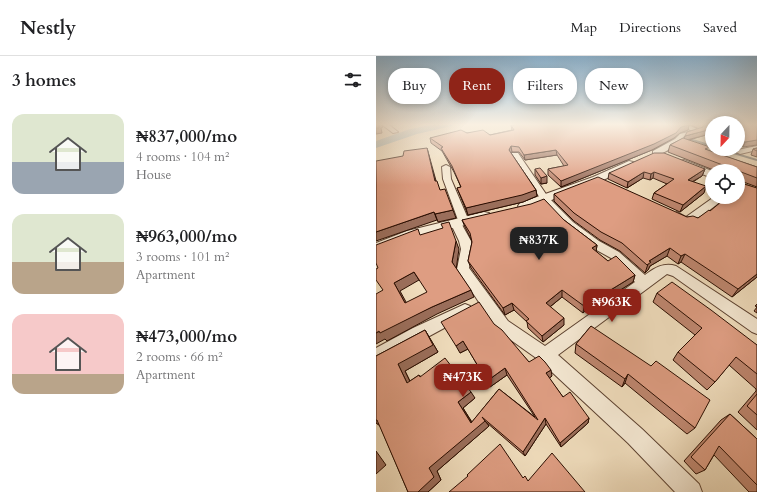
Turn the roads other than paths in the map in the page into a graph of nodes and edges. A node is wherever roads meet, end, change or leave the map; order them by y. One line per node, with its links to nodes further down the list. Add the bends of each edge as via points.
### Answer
1 (668, 144): 5 (street)
2 (757, 148): 3 (street)
3 (745, 151)
4 (515, 155): 12 (street)
5 (646, 157): 7 (street, via 665,155); 8 (street)
6 (446, 167): 17 (street)
7 (705, 172)
8 (597, 179): 9 (street); 12 (street)
9 (611, 185)
10 (745, 188): 11 (street)
11 (757, 193)
12 (545, 199): 14 (street); 19 (street, via 578,232 615,255)
13 (710, 204): 15 (street, via 685,221)
14 (516, 209)
15 (665, 210)
16 (493, 214): 17 (street)
17 (459, 222): 18 (street, via 412,234); 20 (street, via 468,252 463,269)
18 (376, 248)
19 (644, 282): 21 (street, via 660,271 671,269); 22 (street)
20 (484, 301): 22 (street, via 503,326); 23 (street)
21 (757, 326)
22 (545, 355): 24 (street, via 635,436)
23 (376, 357)
24 (691, 492)

